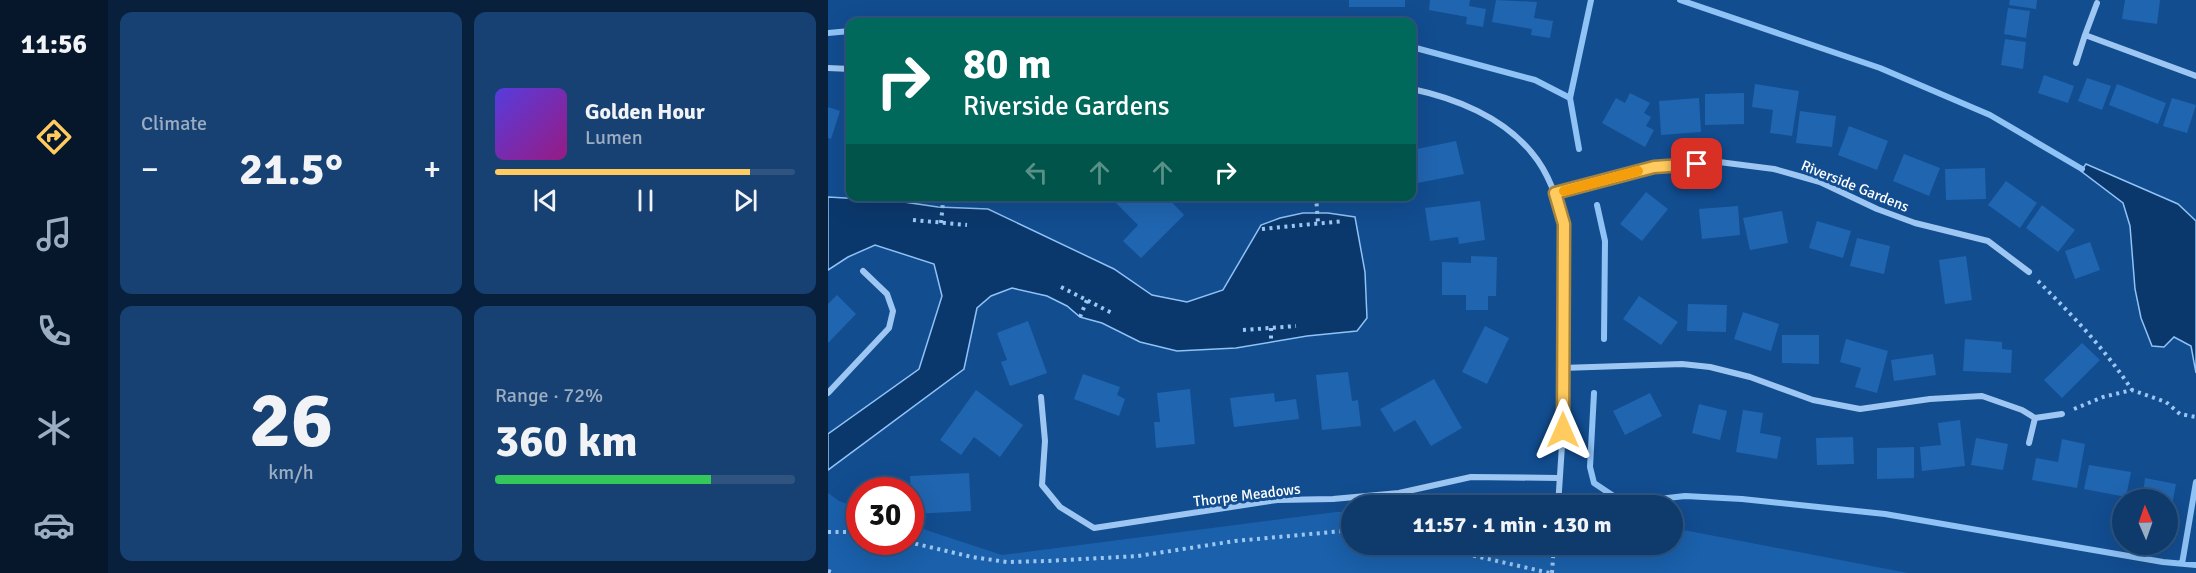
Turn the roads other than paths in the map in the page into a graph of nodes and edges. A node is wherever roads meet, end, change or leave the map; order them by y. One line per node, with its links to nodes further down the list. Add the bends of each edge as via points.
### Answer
1 (2097, 3): 2 (street)
2 (2085, 35): 3 (street); 6 (street)
3 (2076, 63)
4 (828, 68): 5 (street)
5 (846, 69)
6 (2196, 76)
7 (1416, 90): 8 (street, via 1440,95 1498,122 1532,153)
8 (1555, 193): 10 (street, Riverside Gardens, via 1654,167 1719,162 1774,169 1820,182 1915,223 1988,240); 11 (street, via 1564,224)
9 (863, 271): 12 (street, via 887,294 893,311 889,328)
10 (2029, 272)
11 (1562, 368): 15 (street, via 1682,364 1750,377 1814,400 1860,409 1982,396); 17 (street)
12 (828, 393)
13 (1041, 397): 17 (street, Thorpe Meadows, via 1045,441 1042,485 1060,507 1094,528 1277,500 1399,493 1471,477)
14 (2062, 414): 15 (street)
15 (2035, 418): 16 (street)
16 (2028, 444)
17 (1559, 478): 18 (street)
18 (1558, 495)

